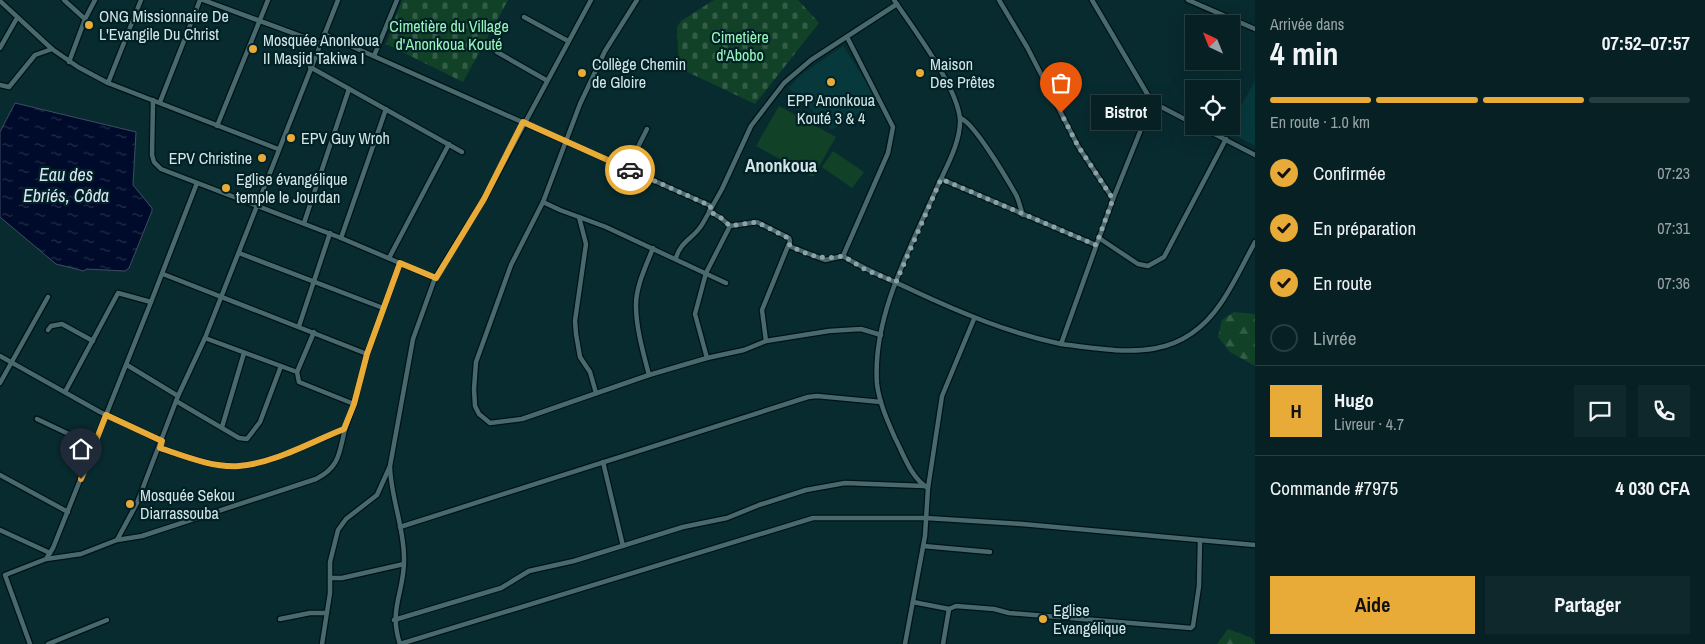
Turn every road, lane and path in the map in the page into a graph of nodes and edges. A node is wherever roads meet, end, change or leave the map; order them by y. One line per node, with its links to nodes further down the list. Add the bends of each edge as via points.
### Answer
1 (64, 0): 17 (street)
2 (95, 0): 17 (street)
3 (141, 0): 31 (street)
4 (201, 0): 18 (street); 35 (street)
5 (268, 0): 18 (street)
6 (338, 0): 20 (street)
7 (397, 0): 27 (street)
8 (591, 0): 22 (street)
9 (637, 0): 45 (street, via 597,67)
10 (998, 0): 53 (street, via 1027,47 1078,146)
11 (1092, 0): 36 (street)
12 (1188, 0): 19 (street)
13 (3, 1): 16 (street)
14 (895, 2): 21 (street); 38 (street, via 943,76)
15 (524, 17): 22 (street)
16 (17, 18): 24 (street); 25 (street)
17 (85, 19): 28 (street)
18 (259, 22): 23 (street); 41 (street)
19 (1255, 29)
20 (324, 34): 23 (street); 27 (street)
21 (847, 37): 56 (street, via 792,76 760,111); 69 (street, via 893,127 888,154)
22 (568, 41): 30 (street)
23 (320, 44): 29 (street)
24 (0, 48)
25 (52, 48): 28 (street); 32 (street, via 36,56 9,87)
26 (498, 52): 30 (street)
27 (374, 56): 40 (street)
28 (69, 62): 31 (street)
29 (310, 67): 33 (street); 47 (street)
30 (546, 80): 40 (street)
31 (108, 83): 34 (street)
32 (0, 85)
33 (349, 89): 37 (street); 59 (street)
34 (153, 100): 35 (street); 52 (street, via 154,162 161,169)
35 (160, 102): 41 (street)
36 (1152, 102): 39 (street); 53 (street)
37 (386, 109): 46 (street); 62 (street)
38 (960, 118): 51 (street, via 960,132); 57 (street, via 974,130 1016,194)
39 (1185, 119)
40 (523, 122): 45 (street); 75 (street, via 484,199)
41 (217, 126): 47 (street)
42 (646, 129): 50 (street)
43 (1218, 135): 44 (street)
44 (1226, 139): 49 (street); 63 (street, via 1164,257 1148,266 1138,264)
45 (566, 141): 50 (street); 54 (street)
46 (449, 144): 48 (street); 70 (street)
47 (278, 149): 55 (street)
48 (462, 152)
49 (1255, 155)
50 (627, 169): 56 (street)
51 (941, 179): 57 (street); 77 (street)
52 (197, 183): 55 (street); 73 (street)
53 (1113, 199): 63 (street)
54 (543, 202): 58 (street); 103 (street, via 511,265 476,362 476,406 484,419 490,423 501,423)
55 (257, 205): 59 (street); 68 (street)
56 (710, 209): 60 (street); 71 (street, via 698,232 680,245)
57 (1023, 215): 65 (street)
58 (579, 218): 67 (street, via 596,222); 103 (street, via 586,249 575,321 576,334 580,357 590,372)
59 (304, 223): 61 (street)
60 (730, 226): 66 (street, via 757,222 788,238); 74 (street)
61 (330, 234): 62 (street); 76 (street)
62 (341, 238): 70 (street)
63 (1099, 238): 65 (street)
64 (1255, 242): 91 (street, via 1211,317 1173,345 1148,351 1121,351)
65 (1096, 245): 91 (street)
66 (790, 246): 69 (street, via 824,260); 90 (street, via 762,310)
67 (653, 248): 71 (street); 100 (street, via 636,304)
68 (238, 253): 76 (street); 79 (street)
69 (843, 256): 77 (street)
70 (389, 258): 72 (street)
71 (676, 258): 74 (street)
72 (400, 263): 75 (street); 82 (street)
73 (163, 274): 79 (street); 81 (street)
74 (706, 274): 78 (street); 95 (street, via 695,314)
75 (436, 278): 115 (street, via 413,339)
76 (314, 282): 82 (street); 84 (street)
77 (896, 282): 83 (street); 87 (street)
78 (726, 283)
79 (222, 295): 84 (street); 88 (street)
80 (48, 297): 96 (street)
81 (151, 302): 89 (street, via 118,293); 97 (street)
82 (383, 308): 93 (street)
83 (974, 319): 91 (street); 117 (street, via 942,396)
84 (299, 326): 86 (street)
85 (48, 330): 89 (street, via 62,324)
86 (314, 332): 93 (street); 99 (street)
87 (881, 334): 90 (street, via 861,329); 105 (street, via 877,385)
88 (205, 338): 92 (street); 104 (street)
89 (93, 341): 102 (street)
90 (766, 342): 95 (street)
91 (1061, 344)
92 (244, 353): 98 (street); 109 (street)
93 (367, 354): 106 (street)
94 (0, 356): 96 (street)
95 (707, 358): 100 (street)
96 (10, 362): 101 (street); 102 (street)
97 (127, 365): 104 (street); 107 (street)
98 (281, 366): 99 (street); 109 (street, via 271,396 252,434 242,439)
99 (297, 372): 106 (street, via 299,382)
100 (649, 375): 103 (street)
101 (0, 383)
102 (65, 392): 107 (street)
103 (596, 394)
104 (177, 398): 109 (street); 111 (street)
105 (881, 402): 114 (street, via 808,397); 117 (street, via 915,477)
106 (354, 404): 110 (street)
107 (106, 415): 111 (street); 112 (street)
108 (37, 420): 112 (street)
109 (222, 427)
110 (344, 429): 113 (street, via 266,460 238,466); 122 (street, via 336,464 316,479 142,536)
111 (162, 441): 113 (street)
112 (94, 446): 118 (street)
113 (160, 448): 122 (street, via 146,487)
114 (603, 462): 120 (street); 125 (street)
115 (390, 466): 120 (street); 132 (street, via 377,496 346,519 338,530 330,562)
116 (0, 475): 118 (street)
117 (926, 487): 119 (street); 125 (street, via 845,483 806,490 759,504 727,518 683,527)
118 (68, 512): 128 (street)
119 (926, 518): 123 (street); 126 (street); 139 (street, via 813,518)
120 (400, 528): 130 (street)
121 (0, 530): 128 (street)
122 (117, 540): 129 (street, via 81,554)
123 (1200, 540): 124 (street); 134 (street, via 1199,586 1191,628 956,606)
124 (1255, 545)
125 (623, 546): 138 (street, via 529,571 501,588)
126 (924, 546): 127 (street); 133 (street)
127 (990, 552)
128 (50, 553): 129 (street)
129 (46, 559): 131 (street)
130 (404, 564): 132 (street); 138 (street)
131 (3, 576): 140 (street)
132 (330, 578): 135 (street)
133 (913, 602): 134 (street); 145 (street)
134 (949, 609): 146 (street)
135 (327, 613): 136 (street); 142 (street)
136 (280, 619)
137 (107, 620): 141 (street)
138 (394, 620): 143 (street)
139 (424, 637): 143 (street); 144 (street)
140 (30, 644)
141 (48, 644)
142 (322, 644)
143 (400, 644)
144 (424, 644)
145 (905, 644)
146 (943, 644)

